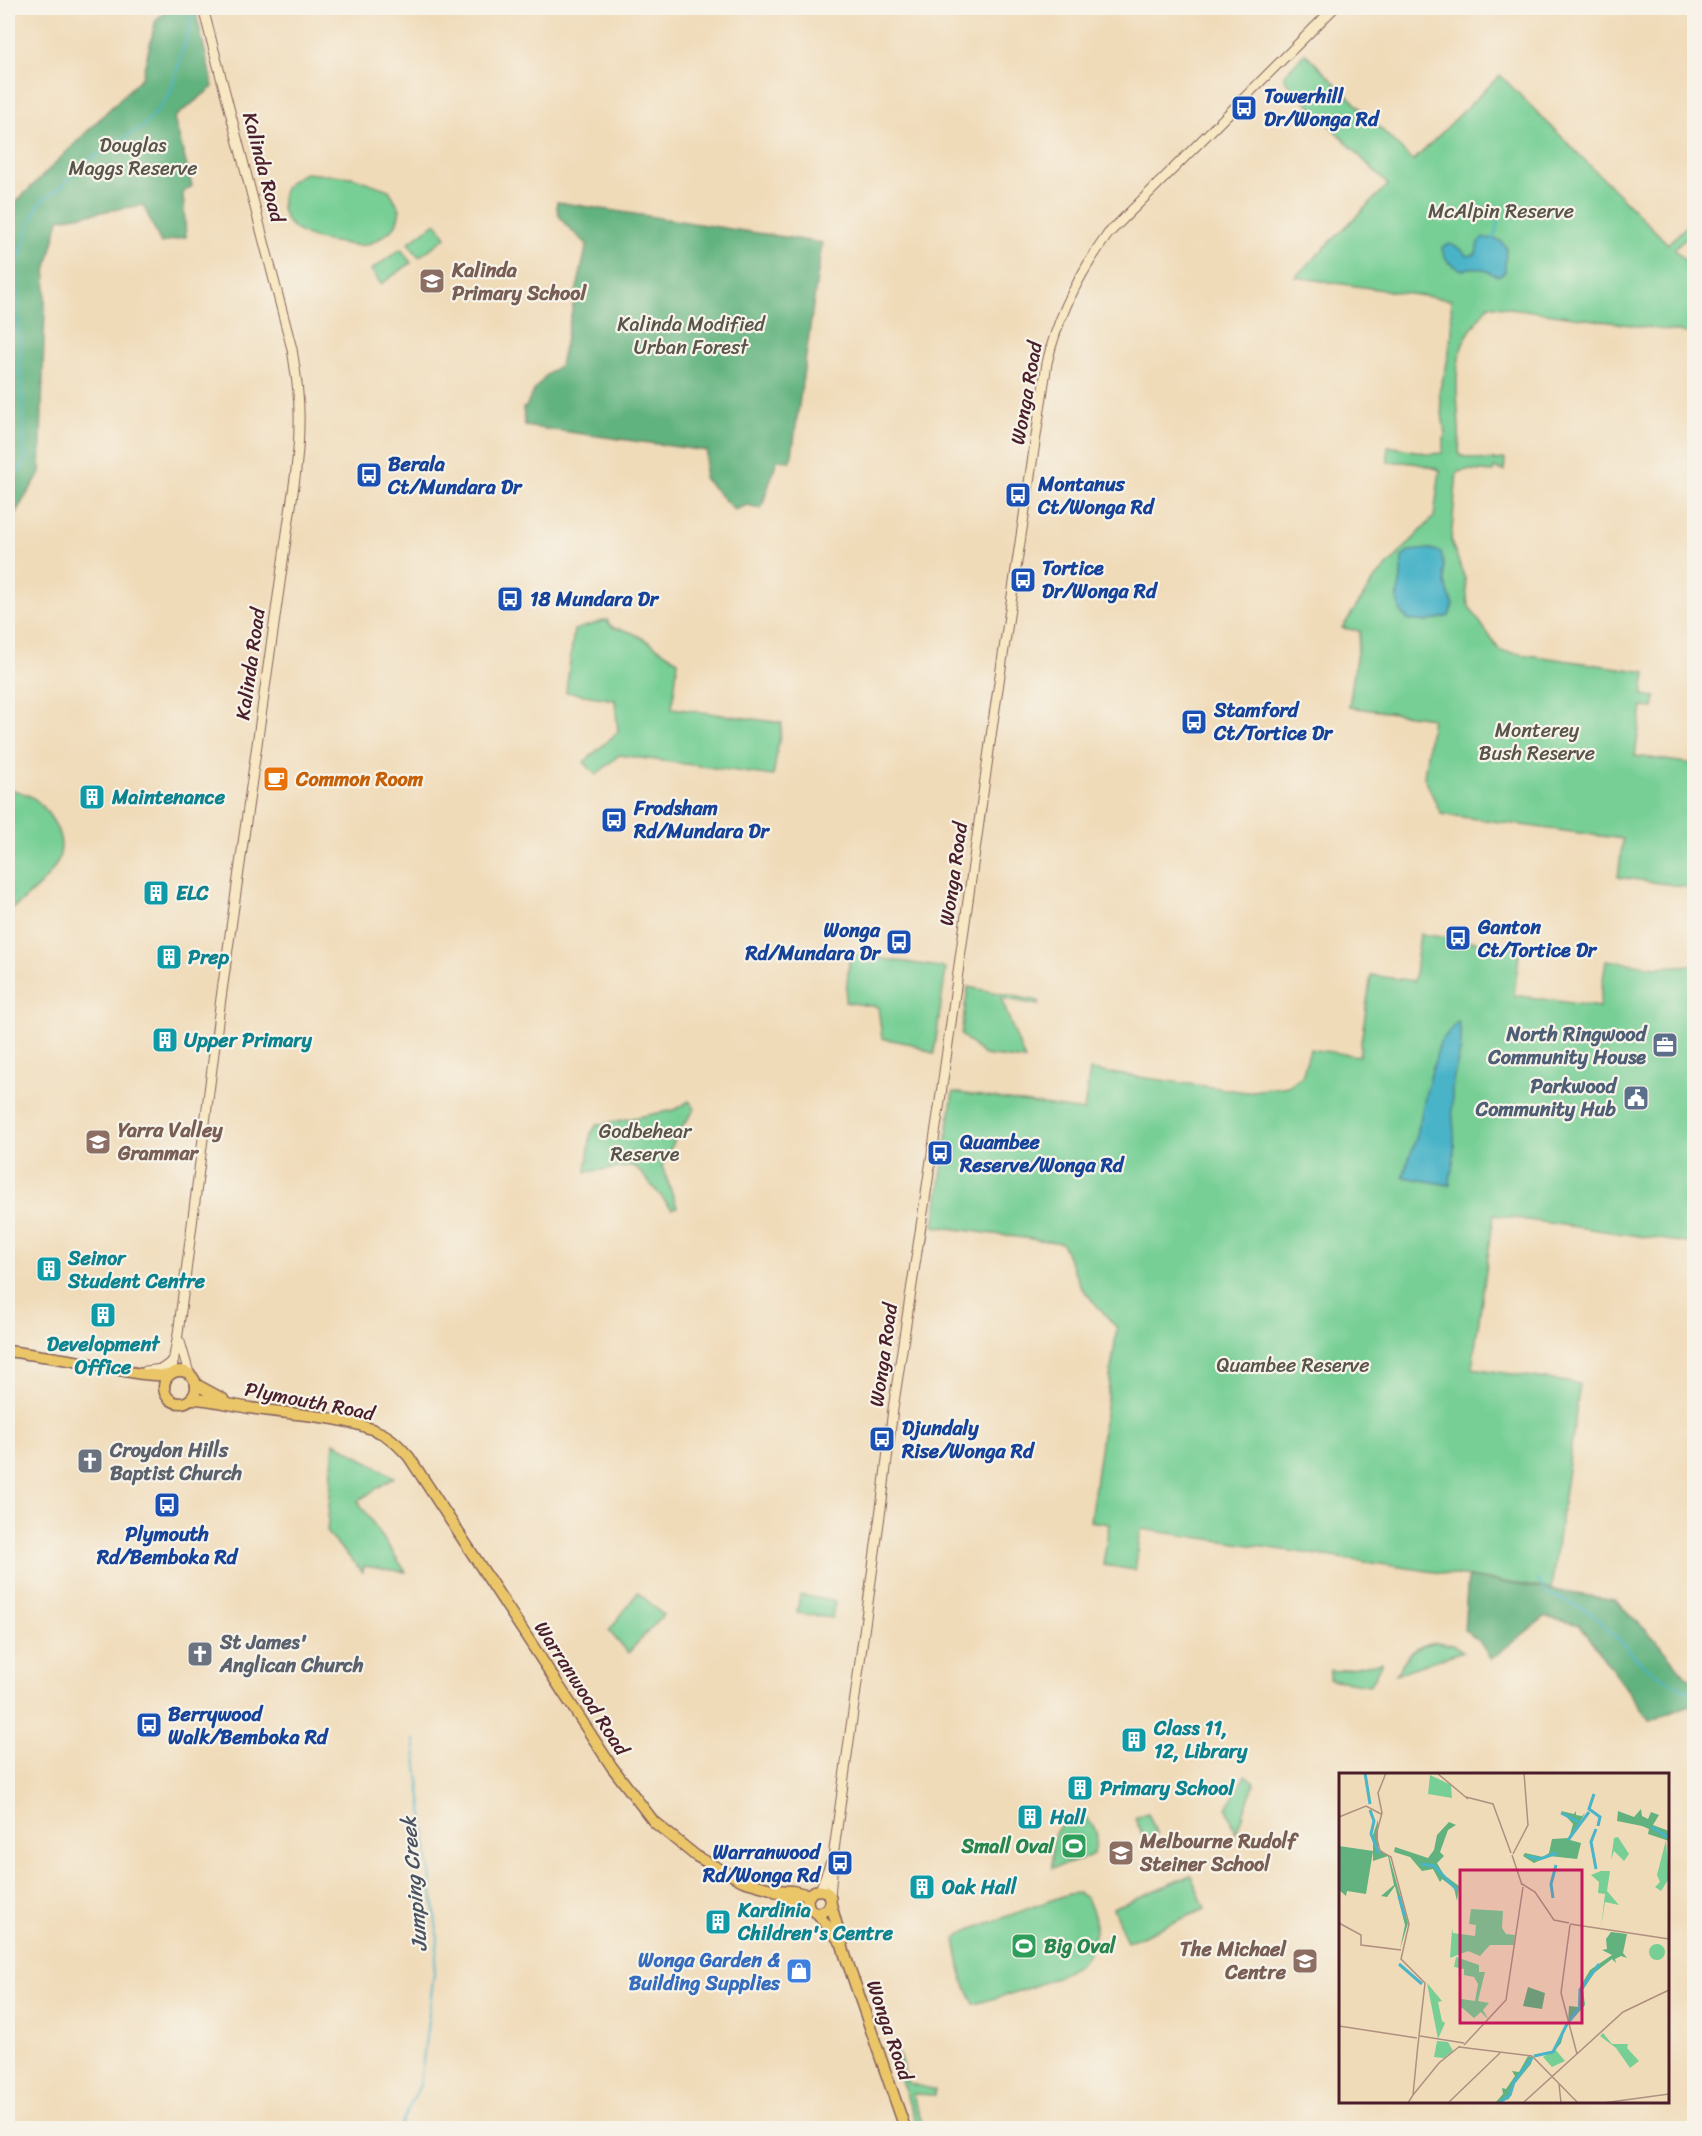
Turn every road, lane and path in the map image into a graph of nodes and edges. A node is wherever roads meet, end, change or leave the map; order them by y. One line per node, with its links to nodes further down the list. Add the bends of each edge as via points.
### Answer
1 (203, 8): 3 (main road, Kalinda Road, via 290,338 299,422 296,468)
2 (1334, 8): 16 (main road, Wonga Road, via 1108,234 1080,275 1052,341 1019,541 893,1409)
3 (178, 1334): 5 (main road, Kalinda Road); 7 (main road, Kalinda Road)
4 (8, 1351): 6 (main road)
5 (175, 1359): 6 (main road, via 162,1369); 8 (main road, Kalinda Road)
6 (132, 1373): 8 (main road); 10 (main road)
7 (189, 1373): 8 (main road); 9 (main road)
8 (170, 1374): 10 (main road)
9 (197, 1385): 11 (main road); 12 (main road, Plymouth Road)
10 (165, 1393): 11 (main road, via 175,1402)
11 (191, 1400): 12 (main road, Plymouth Road)
12 (232, 1404): 13 (main road, Plymouth Road, via 353,1424 383,1434)
13 (409, 1457): 14 (main road, Warranwood Road, via 640,1807 696,1856 738,1879)
14 (771, 1889): 15 (main road, Warranwood Road); 17 (main road, Warranwood Road)
15 (810, 1895): 16 (main road); 17 (main road, via 808,1902)
16 (827, 1897): 17 (main road, via 827,1910); 18 (main road, Wonga Road)
17 (814, 1911): 18 (main road, Wonga Road)
18 (841, 1943): 19 (main road, Wonga Road)
19 (905, 2128)

